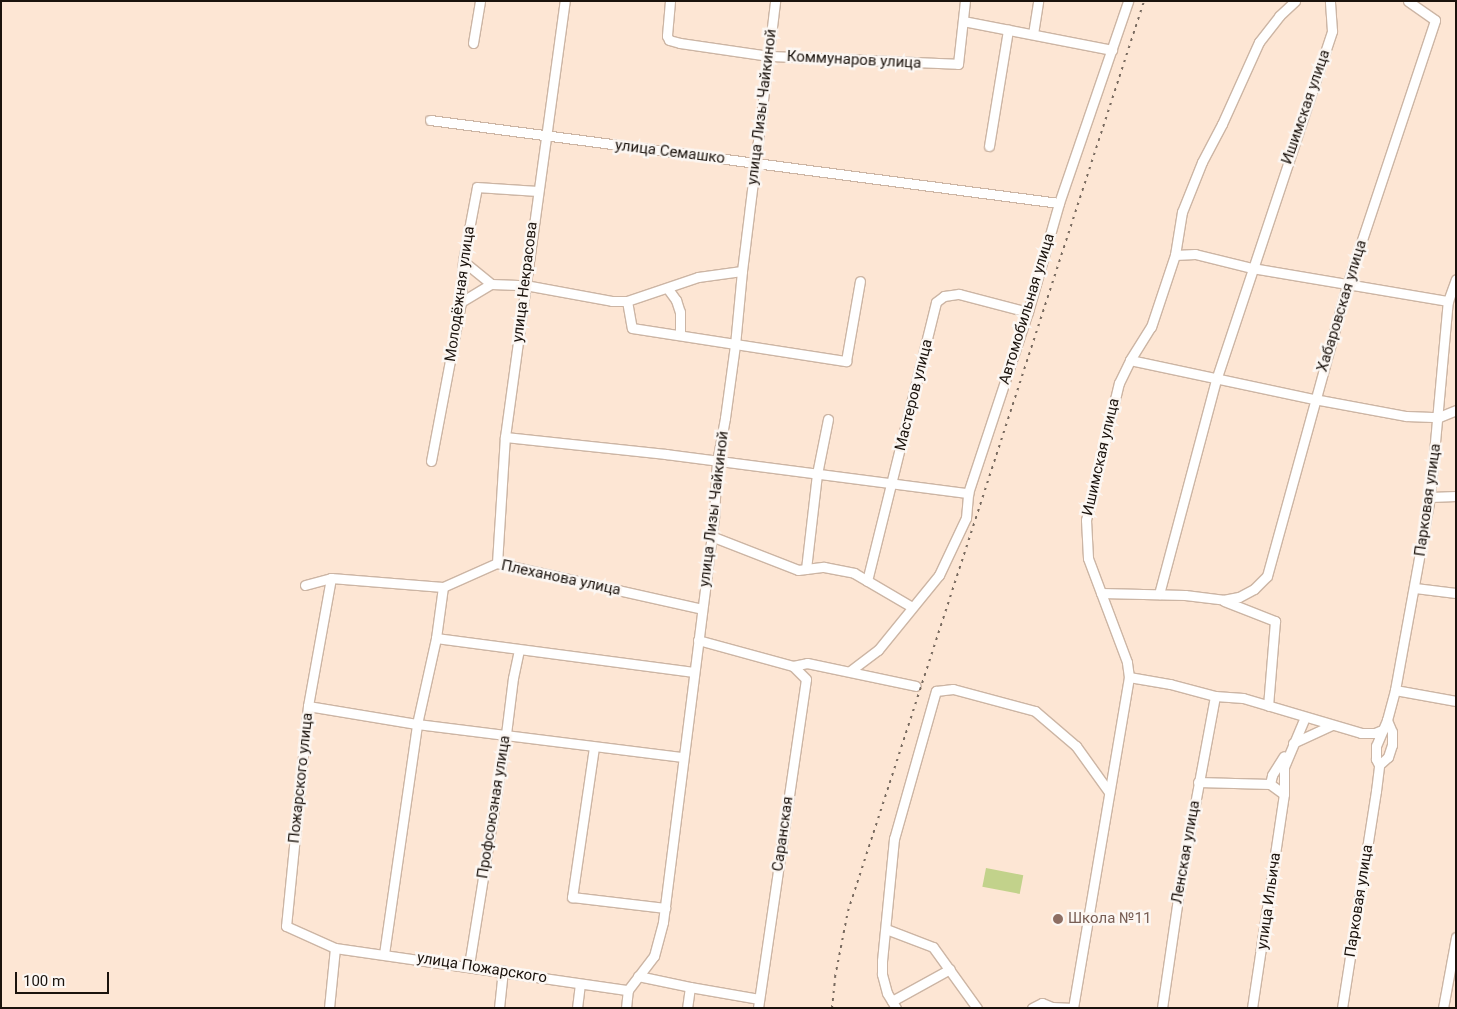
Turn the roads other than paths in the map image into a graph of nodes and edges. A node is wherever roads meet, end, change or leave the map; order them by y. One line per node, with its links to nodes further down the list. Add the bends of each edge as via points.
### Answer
1 (480, 1): 14 (street)
2 (565, 1): 18 (street, улица Некрасова)
3 (670, 1): 16 (street, Коммунаров улица, via 667,18 669,40)
4 (775, 1): 16 (street, улица Лизы Чайкиной)
5 (965, 1): 11 (street, Коммунаров улица)
6 (1038, 1): 13 (street)
7 (1128, 1): 15 (street, Автомобильная улица)
8 (1295, 1): 23 (street, Ишимская улица, via 1259,42 1202,162 1182,212)
9 (1330, 1): 25 (street, Ишимская улица, via 1332,31)
10 (1408, 1): 31 (street, Хабаровская улица, via 1435,20)
11 (963, 21): 12 (street); 16 (street, Коммунаров улица, via 958,64)
12 (1008, 30): 13 (street); 19 (street)
13 (1033, 34): 15 (street)
14 (473, 43)
15 (1112, 50): 22 (street, Автомобильная улица)
16 (769, 56): 20 (street, улица Лизы Чайкиной)
17 (430, 120): 18 (street, улица Семашко)
18 (546, 137): 20 (street, улица Семашко); 21 (street, улица Некрасова)
19 (989, 146)
20 (756, 163): 22 (street, улица Семашко); 26 (street, улица Лизы Чайкиной)
21 (537, 191): 24 (street, Молодёжная улица, via 477,187); 30 (street, улица Некрасова)
22 (1059, 202): 36 (street, Автомобильная улица)
23 (1175, 255): 25 (street, via 1195,254); 39 (street, Ишимская улица, via 1151,327)
24 (462, 261): 29 (street); 35 (street, Молодёжная улица)
25 (1252, 268): 31 (street); 40 (street, Ишимская улица)
26 (742, 271): 32 (street, via 698,277); 38 (street, улица Лизы Чайкиной)
27 (1456, 279): 34 (street, Парковая улица)
28 (860, 281): 38 (street, via 846,361)
29 (491, 284): 30 (street); 35 (street)
30 (525, 285): 33 (street); 45 (street, улица Некрасова)
31 (1346, 285): 34 (street); 41 (street, Хабаровская улица)
32 (668, 289): 33 (street); 37 (street, via 680,312)
33 (627, 301): 37 (street, via 632,328)
34 (1448, 301): 43 (street, Парковая улица)
35 (461, 302): 46 (street, Молодёжная улица)
36 (1028, 312): 49 (street, Мастеров улица, via 959,294 944,296 936,302); 50 (street, Автомобильная улица)
37 (680, 334): 38 (street)
38 (735, 345): 47 (street, улица Лизы Чайкиной, via 726,418)
39 (1130, 360): 40 (street); 61 (street, Ишимская улица, via 1111,408 1086,520 1088,558)
40 (1216, 380): 41 (street); 63 (street, Ишимская улица)
41 (1314, 400): 43 (street, via 1406,416); 64 (street, Хабаровская улица, via 1268,576 1254,589)
42 (1456, 410): 43 (street)
43 (1439, 417): 52 (street, Парковая улица)
44 (828, 420): 48 (street)
45 (505, 437): 47 (street); 54 (street, улица Некрасова)
46 (431, 461)
47 (716, 462): 48 (street); 53 (street, улица Лизы Чайкиной)
48 (817, 474): 49 (street); 55 (street)
49 (892, 482): 50 (street); 57 (street, Мастеров улица)
50 (968, 493): 65 (street, Автомобильная улица, via 966,518 939,575)
51 (1456, 496): 52 (street)
52 (1430, 497): 60 (street, Парковая улица)
53 (711, 536): 55 (street, via 798,570); 66 (street, улица Лизы Чайкиной)
54 (497, 563): 59 (street, Плеханова улица); 66 (street, Плеханова улица)
55 (806, 569): 57 (street, via 829,568 854,573)
56 (330, 578): 58 (street, Плеханова улица); 59 (street, Плеханова улица); 78 (street, Пожарского улица)
57 (867, 581): 65 (street)
58 (305, 584)
59 (443, 587): 67 (street)
60 (1415, 588): 62 (street); 75 (street, Парковая улица)
61 (1101, 593): 63 (street, Хабаровская улица); 73 (street, Ишимская улица, via 1127,662)
62 (1456, 593)
63 (1159, 594): 64 (street, Хабаровская улица)
64 (1223, 600): 79 (street, Хабаровская улица, via 1275,621)
65 (912, 607): 71 (street, Автомобильная улица, via 878,650)
66 (702, 609): 68 (street, улица Лизы Чайкиной)
67 (436, 638): 69 (street); 82 (street)
68 (698, 640): 70 (street); 72 (street, улица Лизы Чайкиной)
69 (519, 650): 72 (street); 85 (street, Профсоюзная улица)
70 (793, 666): 71 (street, via 807,663); 107 (street, Саранская, via 806,679)
71 (850, 671): 74 (street)
72 (694, 672): 88 (street, улица Лизы Чайкиной)
73 (1129, 677): 76 (street); 92 (street, Ишимская улица)
74 (916, 686)
75 (1395, 690): 77 (street); 81 (street, Парковая улица)
76 (1215, 696): 79 (street, via 1243,698); 90 (street, Ленская улица)
77 (1456, 702)
78 (308, 706): 82 (street); 98 (street, Пожарского улица, via 286,926)
79 (1268, 706): 80 (street)
80 (1305, 717): 83 (street); 86 (street)
81 (1387, 720): 84 (street, Парковая улица); 89 (street, Парковая улица, via 1392,732 1392,745 1388,757)
82 (417, 724): 85 (street); 99 (street)
83 (1332, 725): 84 (street, via 1368,734); 86 (street)
84 (1382, 730): 89 (street, Парковая улица, via 1376,746)
85 (506, 734): 87 (street); 100 (street, Профсоюзная улица)
86 (1295, 741): 91 (street, via 1272,775); 93 (street, улица Ильича, via 1284,767)
87 (594, 746): 88 (street); 94 (street, via 572,897)
88 (683, 758): 94 (street, улица Лизы Чайкиной)
89 (1379, 765): 119 (street, Парковая улица)
90 (1198, 782): 91 (street); 117 (street, Ленская улица)
91 (1270, 784): 93 (street)
92 (1110, 792): 95 (street, via 1076,746 1035,711 953,689 936,691 894,839); 116 (street, Ишимская улица)
93 (1284, 794): 118 (street, улица Ильича)
94 (665, 908): 103 (street, улица Лизы Чайкиной, via 654,956)
95 (886, 929): 101 (street, via 930,944); 108 (street, via 882,974)
96 (1456, 937): 97 (street)
97 (1455, 941): 120 (street)
98 (335, 948): 99 (street, улица Пожарского); 110 (street)
99 (384, 954): 100 (street, улица Пожарского)
100 (469, 965): 102 (street, улица Пожарского)
101 (950, 969): 108 (street); 109 (street)
102 (502, 970): 104 (street, улица Пожарского); 111 (street)
103 (638, 976): 105 (street); 106 (street, улица Лизы Чайкиной)
104 (580, 984): 106 (street, улица Пожарского); 112 (street)
105 (690, 987): 107 (street); 114 (street)
106 (628, 990): 113 (street, улица Лизы Чайкиной)
107 (759, 1004)
108 (894, 1004)
109 (975, 1007)
110 (329, 1008)
111 (499, 1008)
112 (577, 1008)
113 (626, 1008)
114 (687, 1008)
115 (1032, 1008): 116 (street, via 1042,1003)
116 (1073, 1008)
117 (1162, 1008)
118 (1252, 1008)
119 (1342, 1008)
120 (1443, 1008)

